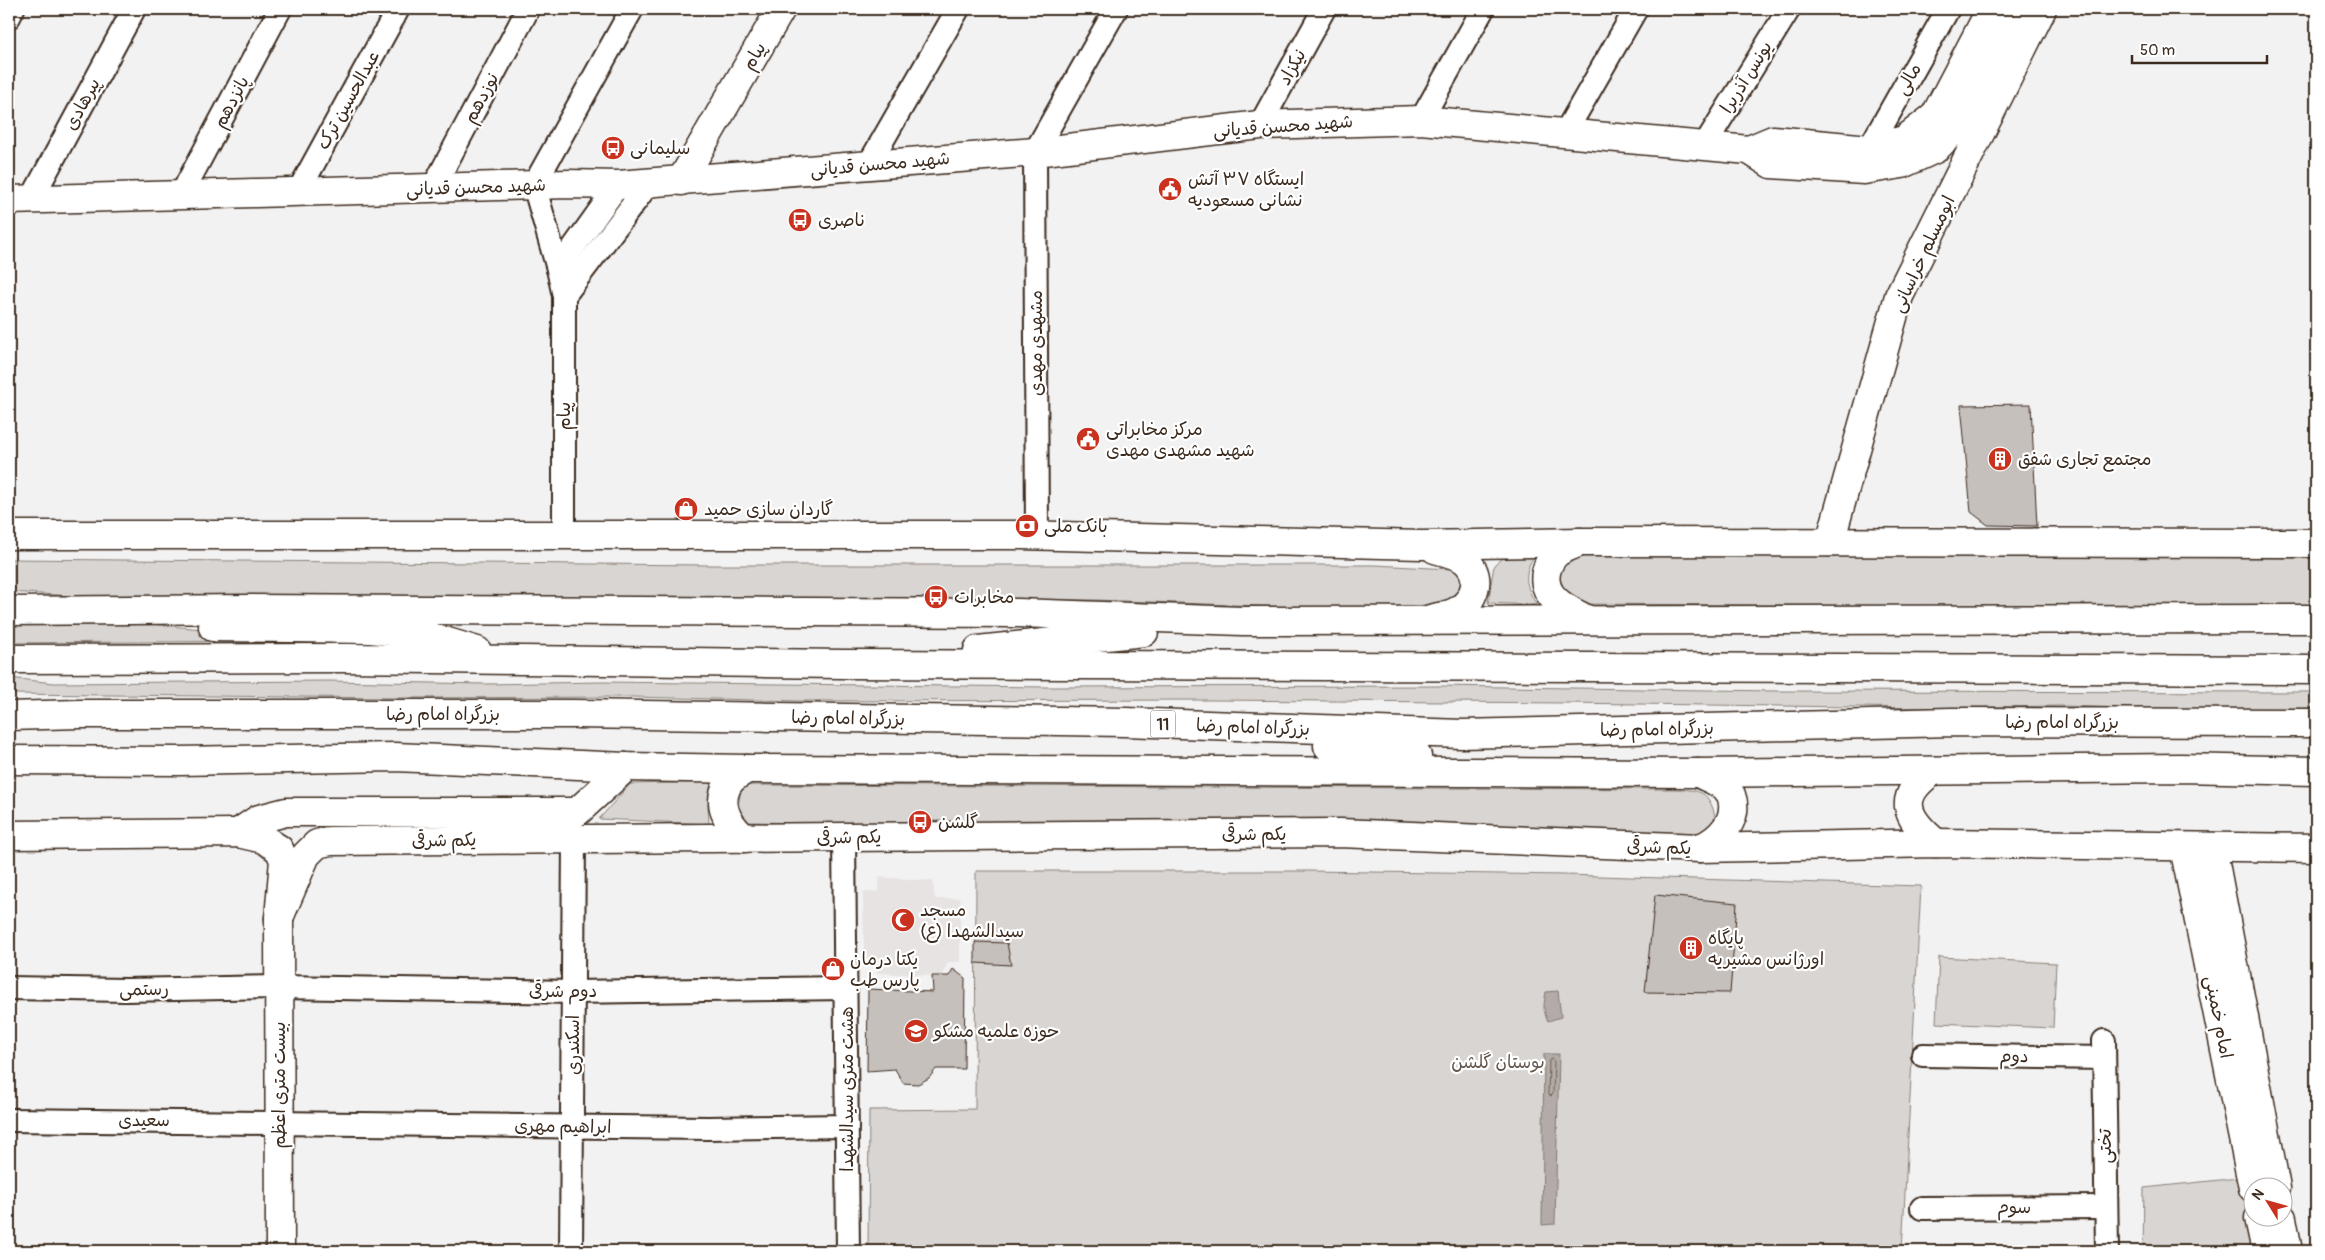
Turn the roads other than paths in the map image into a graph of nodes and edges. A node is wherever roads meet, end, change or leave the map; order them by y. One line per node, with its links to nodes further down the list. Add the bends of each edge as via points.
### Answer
1 (13, 9): 18 (street)
2 (134, 9): 34 (street, پیرهادی)
3 (280, 9): 33 (street, پانزدهم)
4 (398, 9): 32 (street, عبدالحسین ترک)
5 (528, 9): 31 (street, نوزدهم)
6 (632, 9): 29 (street)
7 (781, 9): 27 (main road, پیام)
8 (958, 9): 26 (street)
9 (1116, 9): 25 (street)
10 (1324, 9): 20 (street, نیکزاد)
11 (1483, 9): 19 (street)
12 (1636, 9): 21 (street)
13 (1789, 9): 22 (street, یونس آذربرا)
14 (1948, 9): 23 (street, مالی)
15 (1991, 9): 23 (main road, شهید محسن قدیانی, via 1935,116 1904,140)
16 (2020, 9): 24 (main road, شهید محسن قدیانی, via 1958,126 1935,149 1902,164 1864,170 1771,164)
17 (2042, 9): 41 (main road, ابومسلم خراسانی, via 1899,296)
18 (9, 18)
19 (1421, 120): 20 (main road, شهید محسن قدیانی); 21 (main road, شهید محسن قدیانی)
20 (1260, 125): 25 (main road, شهید محسن قدیانی)
21 (1565, 133): 22 (main road, شهید محسن قدیانی)
22 (1704, 146): 24 (main road, شهید محسن قدیانی)
23 (1869, 149): 24 (main road, شهید محسن قدیانی, via 1773,140)
24 (1749, 150)
25 (1035, 152): 26 (main road, شهید محسن قدیانی); 39 (street, مشهدی مهدی)
26 (869, 164): 27 (main road, شهید محسن قدیانی)
27 (681, 181): 28 (main road, شهید محسن قدیانی)
28 (649, 183): 30 (main road, شهید محسن قدیانی); 36 (street)
29 (534, 185): 30 (main road, شهید محسن قدیانی); 31 (main road, شهید محسن قدیانی); 35 (street, پیام)
30 (618, 186): 35 (street)
31 (433, 188): 32 (main road, شهید محسن قدیانی)
32 (298, 192): 33 (main road, شهید محسن قدیانی)
33 (181, 195): 34 (main road, شهید محسن قدیانی)
34 (20, 200)
35 (558, 269): 36 (street, پیام)
36 (564, 296): 38 (street, پیام)
37 (9, 535): 38 (main road)
38 (564, 535): 39 (main road)
39 (1037, 535): 43 (main road)
40 (1580, 542): 41 (main road); 43 (main road); 46 (main road, via 1558,552 1548,564 1545,578 1549,594 1563,608)
41 (1830, 542): 42 (main road)
42 (2316, 543)
43 (1422, 545): 48 (main road, via 1467,562 1475,576 1475,589 1469,602 1456,612)
44 (9, 610): 45 (main road)
45 (149, 611): 49 (main road, via 1008,613); 51 (main road, via 191,626 371,629 421,634)
46 (1586, 619): 47 (main road); 48 (main road)
47 (2316, 619)
48 (1427, 620): 49 (main road)
49 (1242, 621): 52 (main road)
50 (9, 659): 51 (main road)
51 (507, 661): 52 (main road)
52 (845, 664): 53 (main road)
53 (2316, 670)
54 (9, 707): 55 (main road)
55 (80, 714): 56 (main road, بزرگراه امام رضا / 11); 57 (main road, بزرگراه امام رضا / 11, via 573,714)
56 (9, 716)
57 (1125, 722): 58 (main road, بزرگراه امام رضا / 11, via 1462,734 1951,722); 66 (main road)
58 (2316, 723)
59 (9, 760): 61 (main road, via 395,757)
60 (2316, 761): 63 (main road)
61 (626, 767): 62 (main road); 68 (main road, via 577,812 286,812 259,819)
62 (747, 769): 66 (main road); 71 (main road, via 731,780 723,802 724,814 731,826)
63 (2257, 770): 64 (main road); 65 (main road)
64 (1933, 771): 67 (main road); 73 (main road, via 1919,781 1910,794 1909,804 1912,820)
65 (2316, 771)
66 (1558, 772): 67 (main road)
67 (1698, 773): 76 (main road, یکم شرقی, via 1723,786 1730,794 1732,807 1727,828 1714,843)
68 (238, 833): 69 (main road); 78 (main road, via 272,844 284,860)
69 (9, 835)
70 (844, 836): 71 (main road, یکم شرقی); 76 (main road, یکم شرقی, via 1340,833); 81 (street, هشت متری سیدالشهدا)
71 (744, 838): 72 (main road, یکم شرقی)
72 (574, 839): 78 (main road, یکم شرقی, via 330,841 317,844 306,855); 82 (street, اسکندری)
73 (1936, 842): 74 (main road); 76 (main road)
74 (2184, 847): 75 (main road); 89 (main road, امام خمینی)
75 (2212, 847): 77 (main road); 90 (main road, امام خمینی)
76 (1700, 848)
77 (2316, 848)
78 (279, 918): 79 (main road, بیست متری اعظم)
79 (279, 986): 80 (street, رستمی, via 126,990); 82 (street, دوم شرقی); 86 (main road, بیست متری اعظم)
80 (9, 988)
81 (846, 988): 82 (street, دوم شرقی); 88 (street, هشت متری سیدالشهدا)
82 (573, 992): 87 (street, اسکندری)
83 (2104, 1049): 84 (street, دوم); 91 (street, تختی)
84 (1923, 1055)
85 (9, 1120): 86 (street, سعیدی)
86 (280, 1123): 87 (street, ابراهیم مهری); 95 (main road, بیست متری اعظم)
87 (573, 1126): 88 (street, ابراهیم مهری); 96 (street, اسکندری)
88 (847, 1126): 97 (street, هشت متری سیدالشهدا)
89 (2251, 1178)
90 (2274, 1178)
91 (2106, 1207): 92 (street, سوم); 98 (street, تختی)
92 (1922, 1208)
93 (2262, 1228): 99 (main road)
94 (2284, 1228): 100 (main road)
95 (280, 1251)
96 (571, 1251)
97 (848, 1251)
98 (2107, 1251)
99 (2266, 1251)
100 (2288, 1251)

